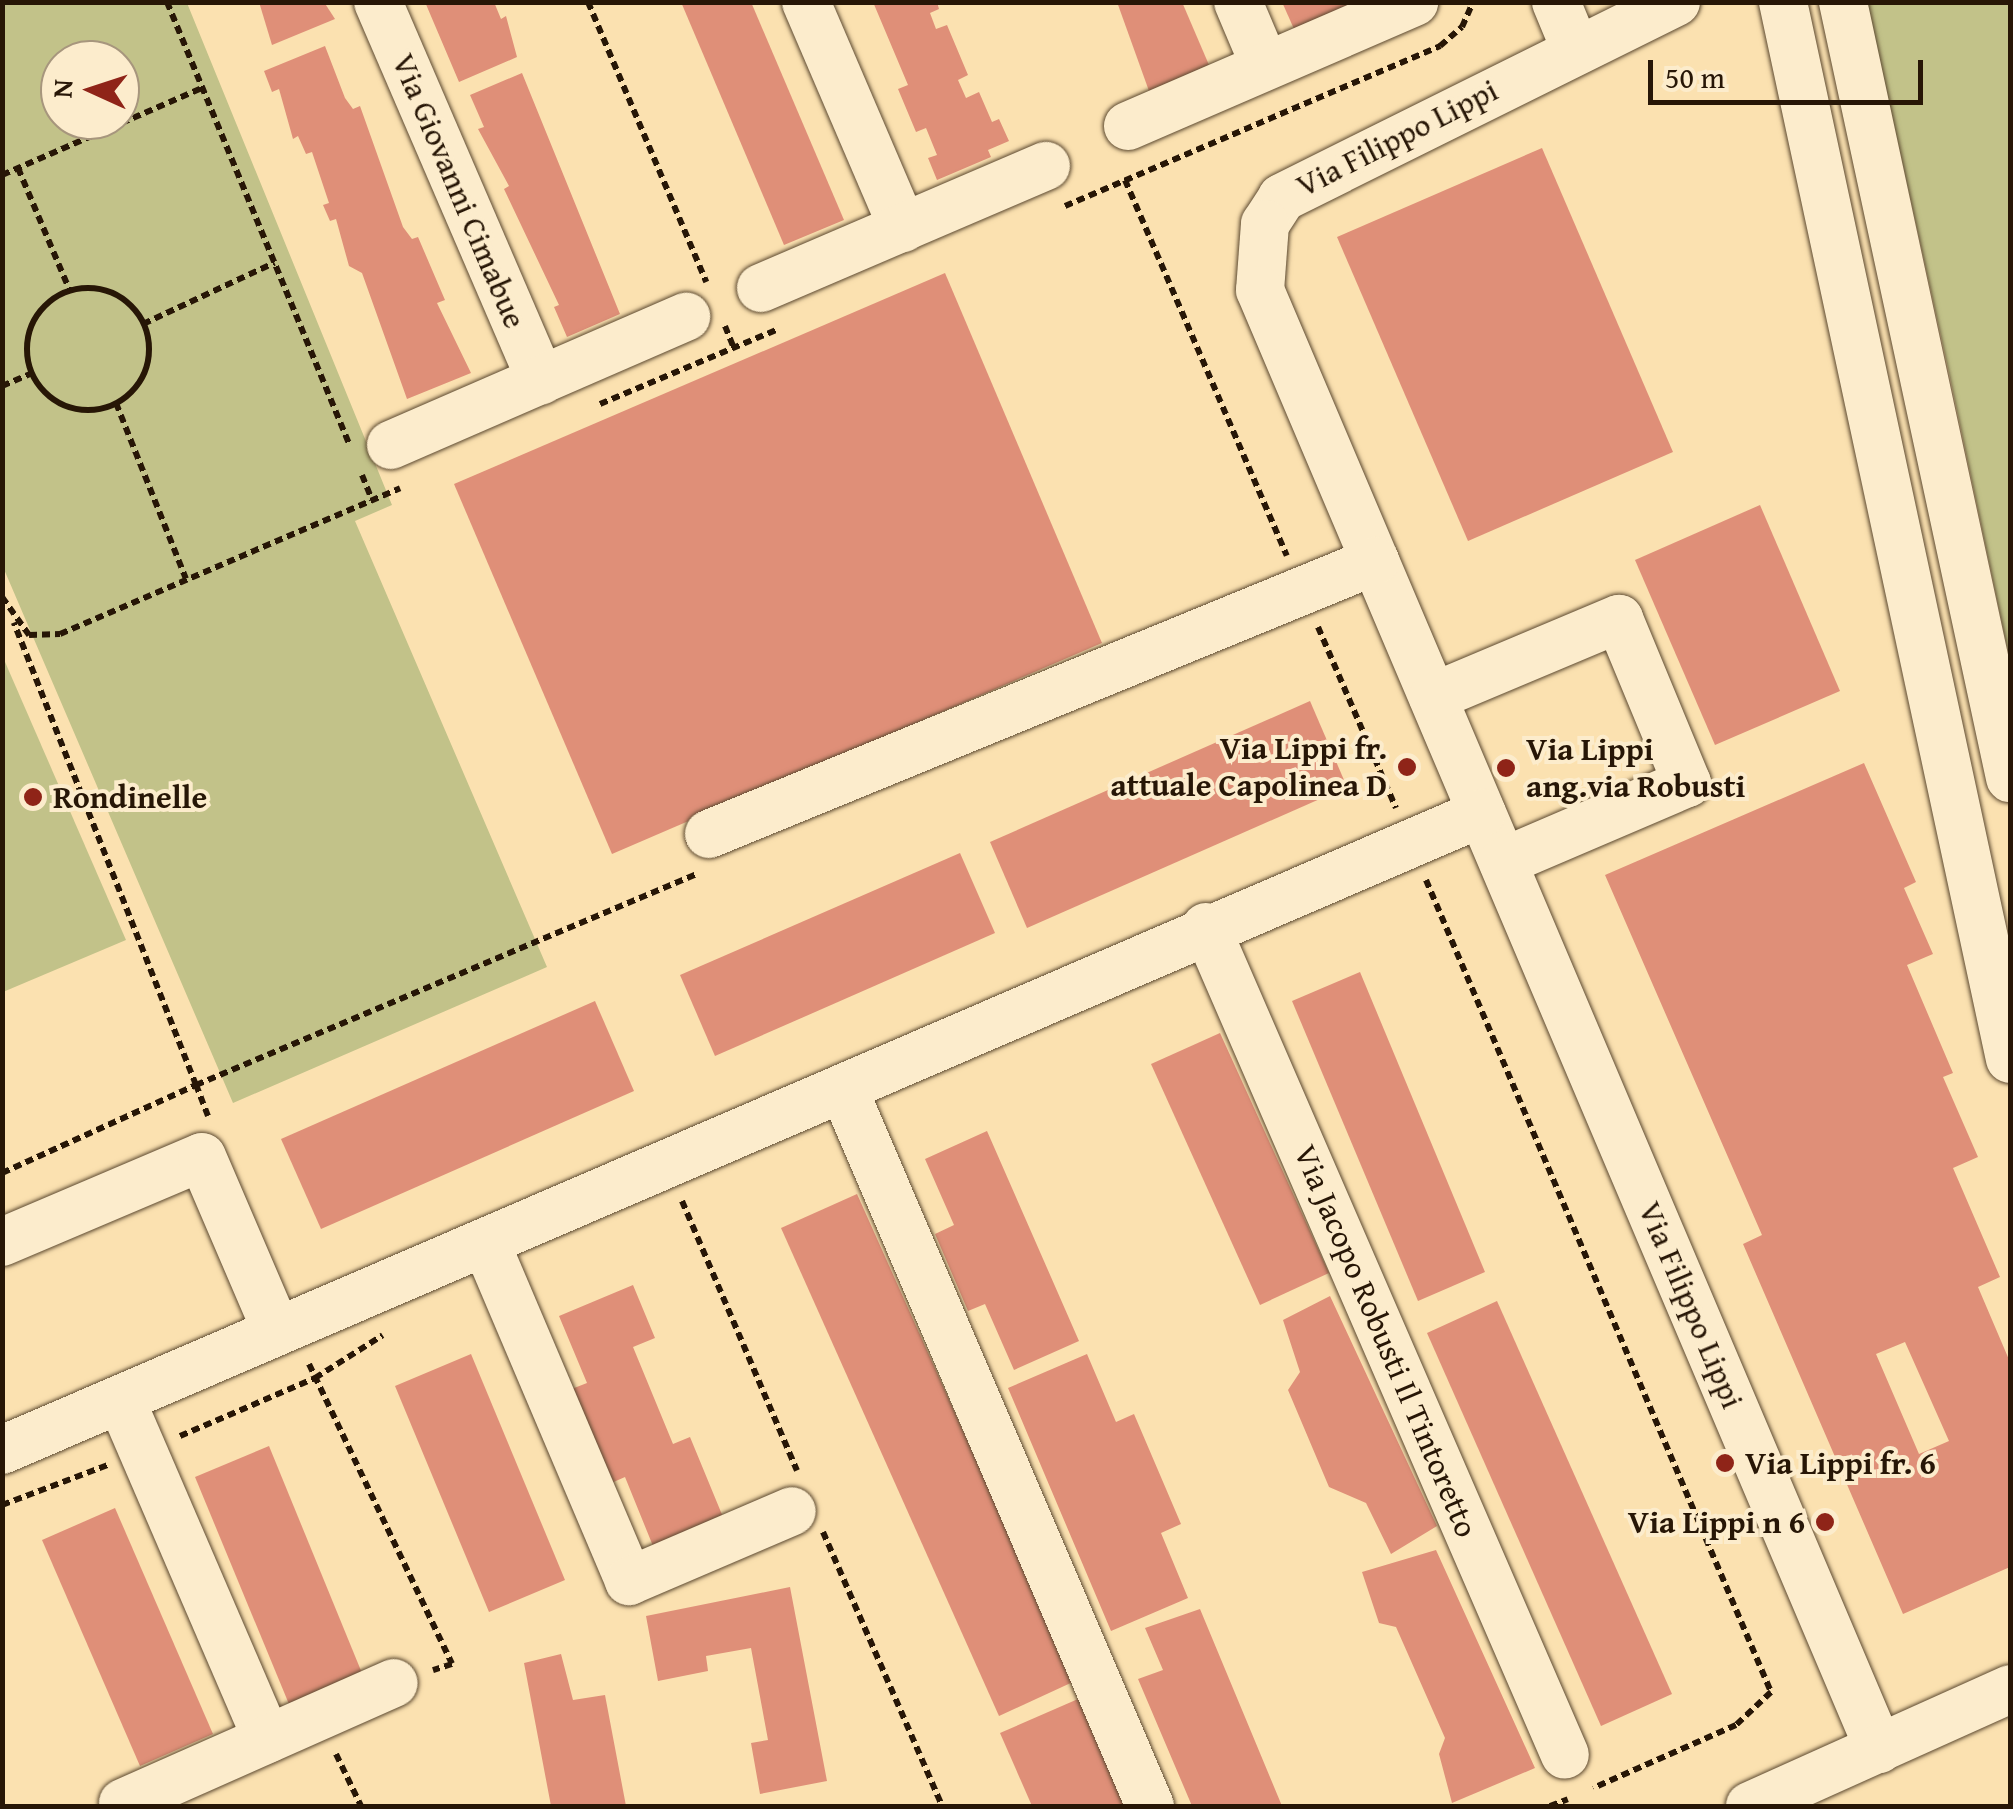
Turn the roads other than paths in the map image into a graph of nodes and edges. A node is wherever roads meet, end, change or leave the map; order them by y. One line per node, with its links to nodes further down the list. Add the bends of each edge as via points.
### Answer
1 (378, 2): 16 (street, Via Giovanni Cimabue)
2 (806, 2): 13 (street)
3 (1238, 2): 10 (street)
4 (1414, 2): 10 (street)
5 (1556, 2): 9 (street)
6 (1676, 2): 9 (street, Via Filippo Lippi)
7 (1782, 2): 25 (street)
8 (1842, 2): 20 (street)
9 (1576, 48): 18 (street, Via Filippo Lippi, via 1314,177 1282,198 1265,224 1260,290)
10 (1265, 66): 11 (street)
11 (1128, 126)
12 (1050, 189): 13 (street)
13 (903, 228): 15 (street)
14 (705, 307): 16 (street)
15 (774, 307)
16 (541, 380): 17 (street)
17 (400, 464)
18 (1375, 561): 19 (street, Via Filippo Lippi); 22 (street)
19 (1432, 697): 21 (street, Via Filippo Lippi); 23 (street, via 1619,619 1688,784)
20 (2010, 778)
21 (1482, 813): 23 (street, Via Filippo Lippi); 24 (street)
22 (709, 834)
23 (1502, 862): 36 (street, Via Filippo Lippi)
24 (1206, 927): 26 (street); 37 (street, Via Jacopo Robusti Il Tintoretto)
25 (2010, 1059)
26 (843, 1088): 28 (street); 39 (street)
27 (2, 1242): 29 (street, via 202,1157)
28 (487, 1246): 29 (street); 32 (street, via 629,1581)
29 (284, 1326): 30 (street)
30 (121, 1400): 31 (street); 35 (street)
31 (2, 1450)
32 (792, 1511)
33 (394, 1683): 35 (street)
34 (2010, 1690): 36 (street)
35 (266, 1739): 38 (street)
36 (1879, 1748): 40 (street)
37 (1565, 1755)
38 (123, 1802)
39 (1150, 1806)
40 (1750, 1806)

